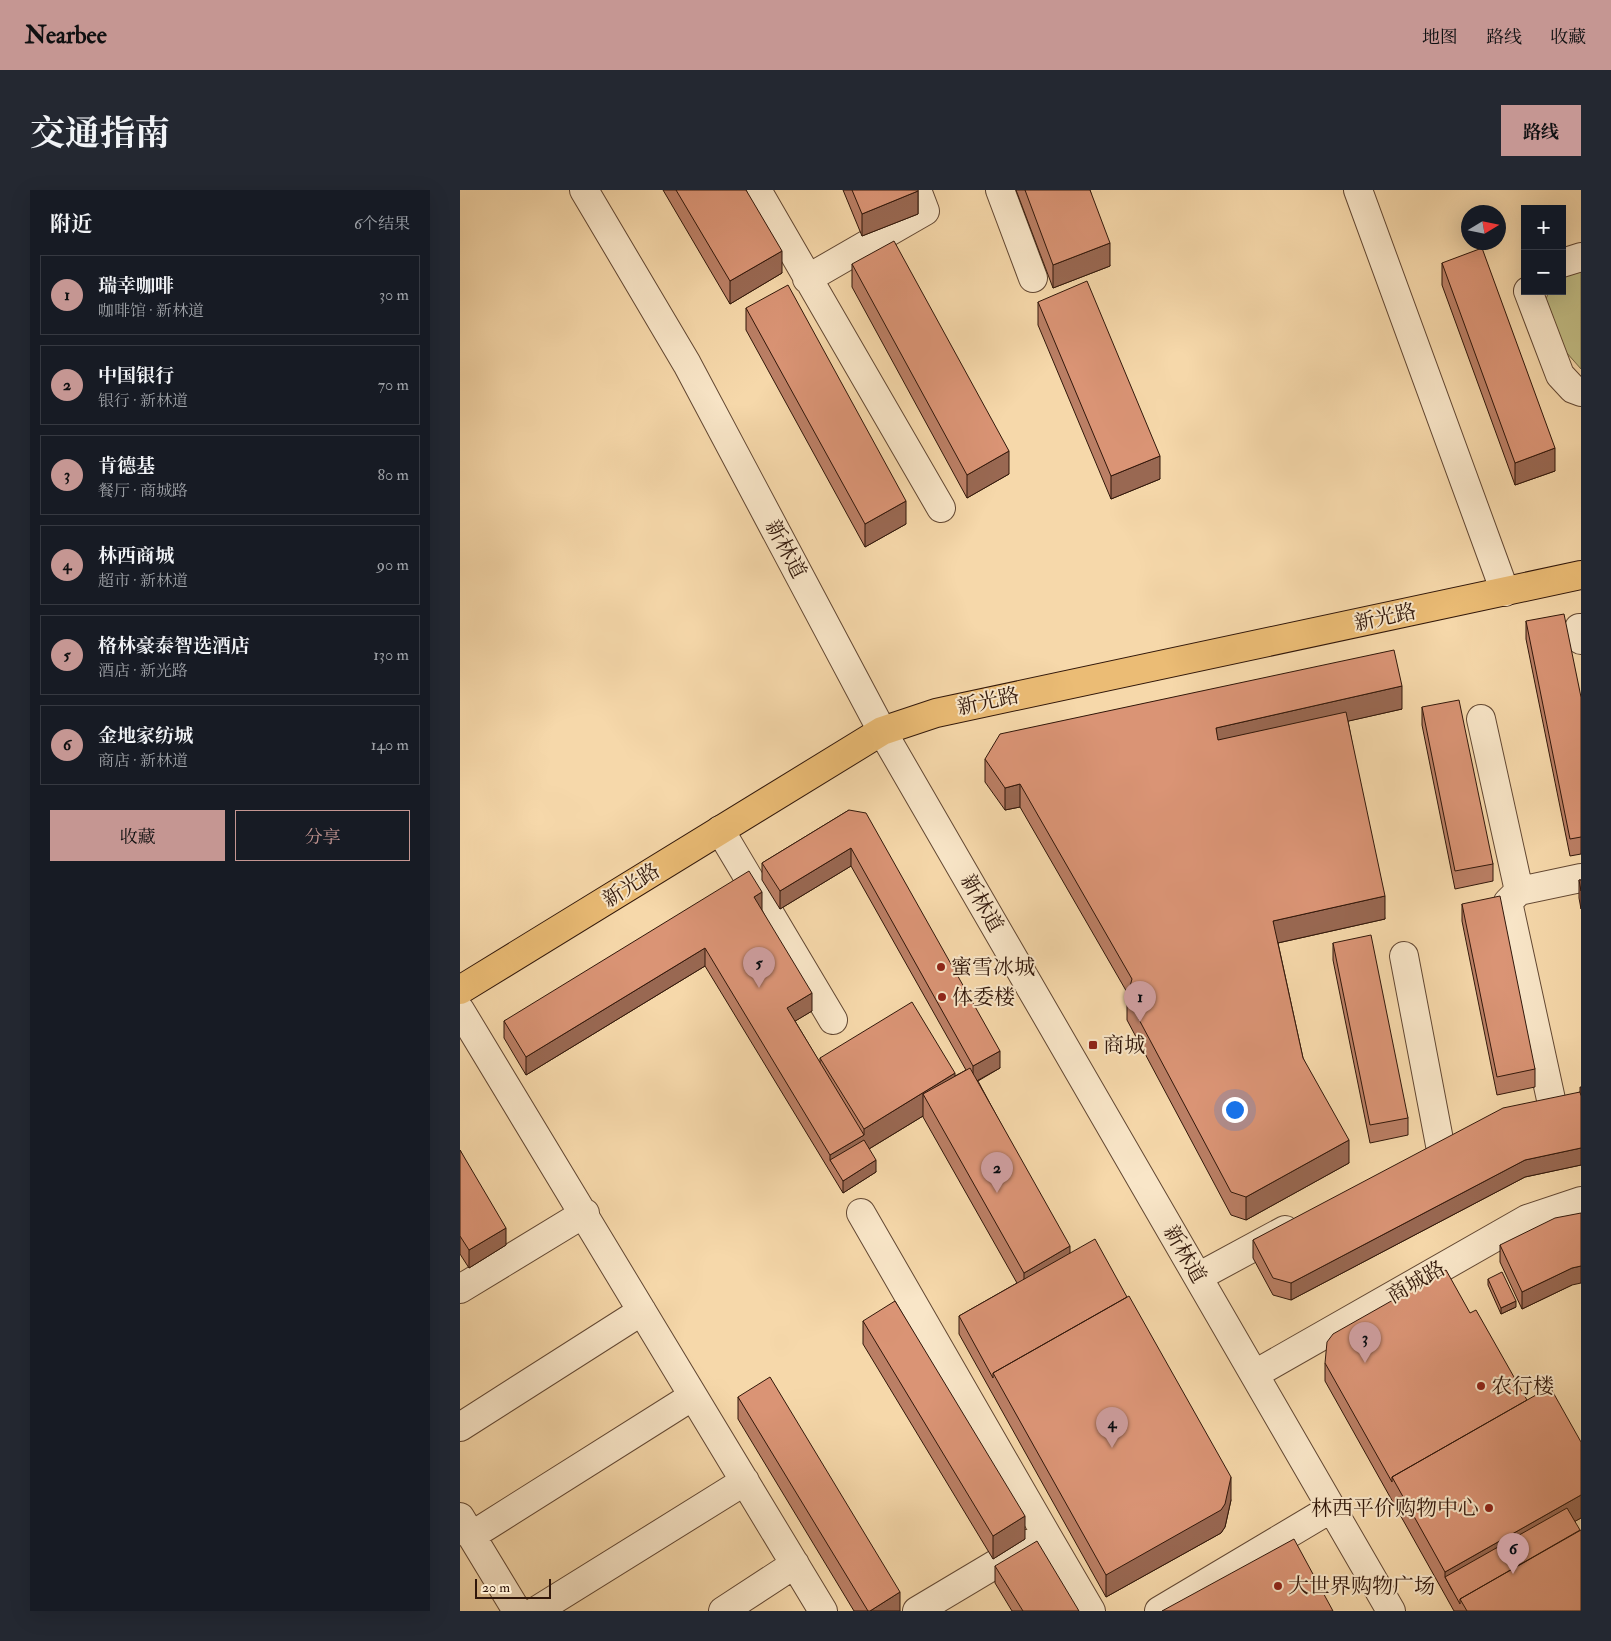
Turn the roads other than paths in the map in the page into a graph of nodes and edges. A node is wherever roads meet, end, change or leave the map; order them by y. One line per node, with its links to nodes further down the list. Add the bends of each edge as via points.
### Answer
1 (584, 190): 16 (street, 新林道, via 687,364)
2 (757, 190): 9 (street)
3 (917, 190): 9 (street, via 925,211)
4 (1000, 190): 8 (street)
5 (1358, 190): 14 (street)
6 (1581, 257): 7 (street)
7 (1566, 262)
8 (1033, 278)
9 (808, 280): 12 (street)
10 (1530, 295): 11 (street, via 1560,375 1573,389)
11 (1581, 392)
12 (941, 508)
13 (1581, 576): 14 (main road, 新光路)
14 (1506, 592): 16 (main road, 新光路, via 936,712)
15 (1482, 718): 19 (street)
16 (882, 731): 17 (main road, 新光路); 32 (street, 新林道)
17 (720, 830): 21 (main road, 新光路); 23 (street)
18 (1581, 878): 19 (street)
19 (1519, 891): 24 (street, via 1508,902 1563,1102)
20 (1404, 956): 26 (street)
21 (460, 990)
22 (460, 1010): 29 (street)
23 (833, 1020)
24 (1525, 1110)
25 (1465, 1132): 26 (street)
26 (1440, 1145): 27 (street)
27 (1414, 1159)
28 (1581, 1201): 35 (street, 商城路, via 1527,1219)
29 (585, 1213): 33 (street); 34 (street)
30 (861, 1213): 41 (street)
31 (1311, 1216): 32 (street)
32 (1198, 1277): 35 (street, 新林道)
33 (460, 1289)
34 (642, 1311): 36 (street); 37 (street)
35 (1255, 1374): 39 (street, 新林道)
36 (693, 1396): 38 (street); 40 (street)
37 (460, 1427)
38 (745, 1481): 42 (street); 43 (street)
39 (1332, 1508): 48 (street); 49 (street, 新林道)
40 (466, 1526): 43 (street)
41 (1046, 1534): 46 (street); 47 (street)
42 (795, 1564): 44 (street); 45 (street)
43 (516, 1609)
44 (723, 1611)
45 (823, 1611)
46 (916, 1611)
47 (1091, 1611)
48 (1159, 1611)
49 (1391, 1611)

